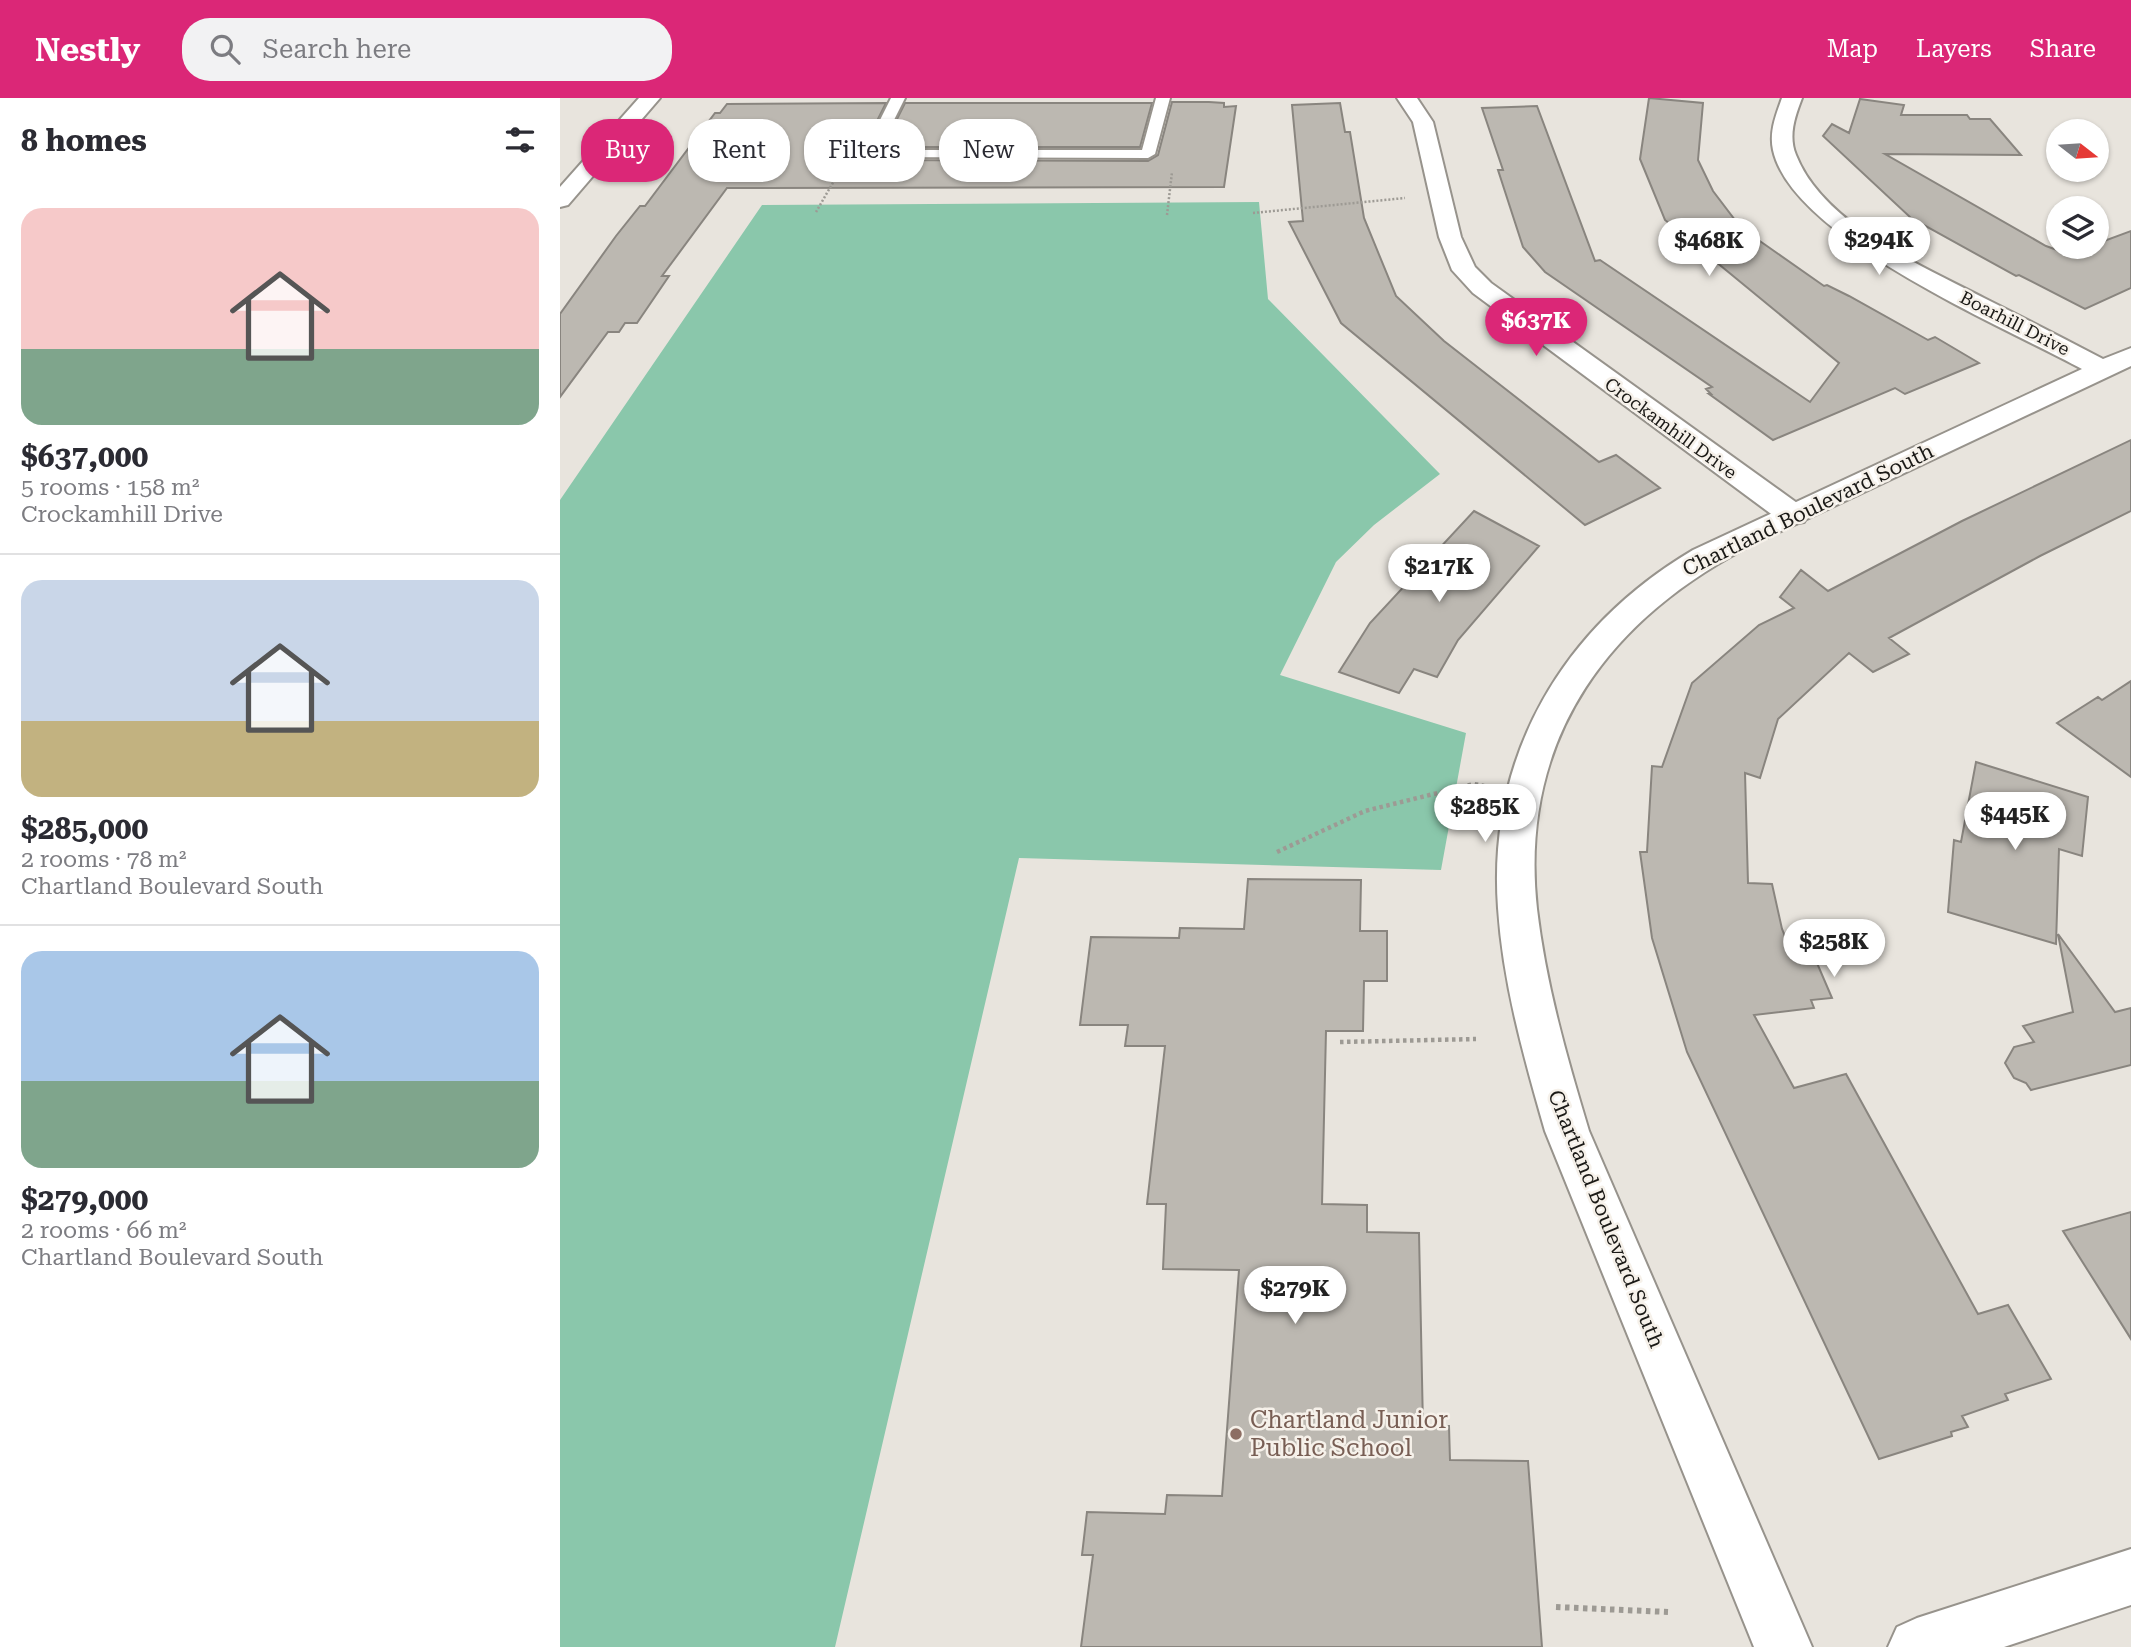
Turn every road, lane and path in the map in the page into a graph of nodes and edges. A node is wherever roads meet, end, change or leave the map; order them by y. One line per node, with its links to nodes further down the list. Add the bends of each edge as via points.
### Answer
1 (650, 98): 10 (street)
2 (898, 98): 6 (lane)
3 (1163, 98): 7 (lane, via 1148,154)
4 (1411, 98): 14 (street, Crockamhill Drive, via 1427,136 1446,223 1464,270 1587,367)
5 (1792, 98): 13 (street, Boarhill Drive, via 1782,124 1784,153 1802,186 1834,217 1898,262)
6 (888, 119)
7 (925, 154)
8 (833, 182): 11 (path)
9 (1405, 198): 12 (path)
10 (560, 200)
11 (816, 212)
12 (1253, 213)
13 (2116, 362): 14 (street, Chartland Boulevard South)
14 (1793, 515): 15 (street, Chartland Boulevard South, via 1685,569 1605,636 1551,713)
15 (1523, 793): 16 (path, via 1474,784 1365,811); 22 (street, Chartland Boulevard South, via 1515,844 1515,897 1526,985 1547,1069 1567,1131)
16 (1277, 852)
17 (1476, 1039): 18 (path)
18 (1339, 1042)
19 (2131, 1577): 23 (street)
20 (1556, 1607): 21 (path)
21 (1668, 1612)
22 (1783, 1647)
23 (1917, 1647)

